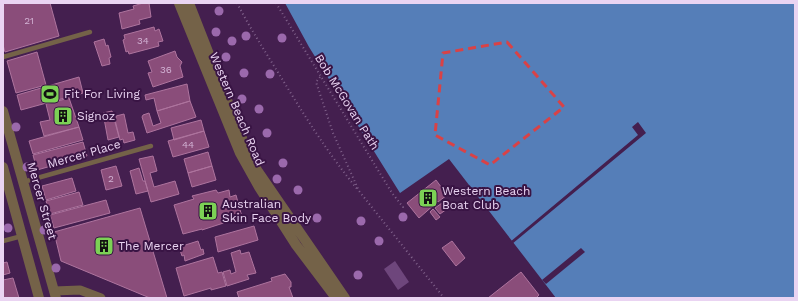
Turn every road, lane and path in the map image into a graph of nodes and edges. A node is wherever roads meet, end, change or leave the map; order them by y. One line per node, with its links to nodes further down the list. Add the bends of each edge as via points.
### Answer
1 (179, 3): 19 (street, Western Beach Road, via 249,172 296,245)
2 (189, 3): 20 (street, Western Beach Road, via 253,164)
3 (237, 3): 12 (path, via 262,50 308,121)
4 (276, 3): 7 (path, Bob McGovan Path)
5 (90, 32): 6 (lane)
6 (3, 57)
7 (320, 77): 12 (path, via 316,82 318,90); 13 (path, Bob McGovan Path, via 392,193 403,207)
8 (3, 111): 11 (street, Mercer Street)
9 (152, 146): 11 (lane, Mercer Place)
10 (3, 167): 14 (street)
11 (23, 182): 16 (street, Mercer Street)
12 (359, 191): 21 (path)
13 (405, 206)
14 (22, 236): 15 (lane); 17 (street)
15 (3, 241)
16 (55, 295): 17 (street); 18 (street, via 80,290)
17 (38, 297)
18 (101, 298)
19 (336, 298)
20 (345, 298)
21 (444, 298)

